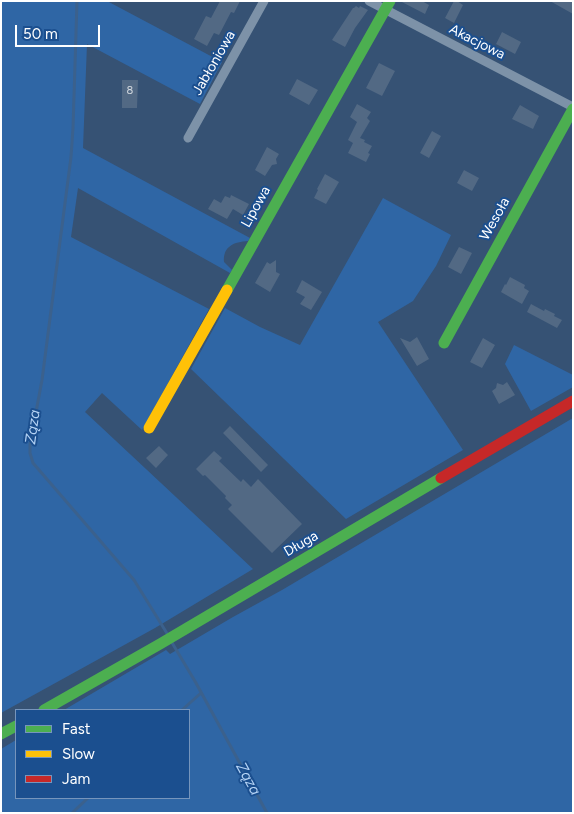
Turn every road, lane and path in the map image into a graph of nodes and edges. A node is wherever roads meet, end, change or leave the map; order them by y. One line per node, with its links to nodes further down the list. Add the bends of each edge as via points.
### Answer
1 (264, 1): 5 (street, Jabłoniowa)
2 (370, 1): 3 (street, Akacjowa)
3 (387, 6): 4 (street, Akacjowa); 8 (street, Lipowa)
4 (573, 108): 6 (street, Wesoła)
5 (188, 138)
6 (444, 343)
7 (573, 401): 9 (street, Długa)
8 (149, 428)
9 (46, 709)
10 (15, 727): 11 (street)
11 (1, 734)

